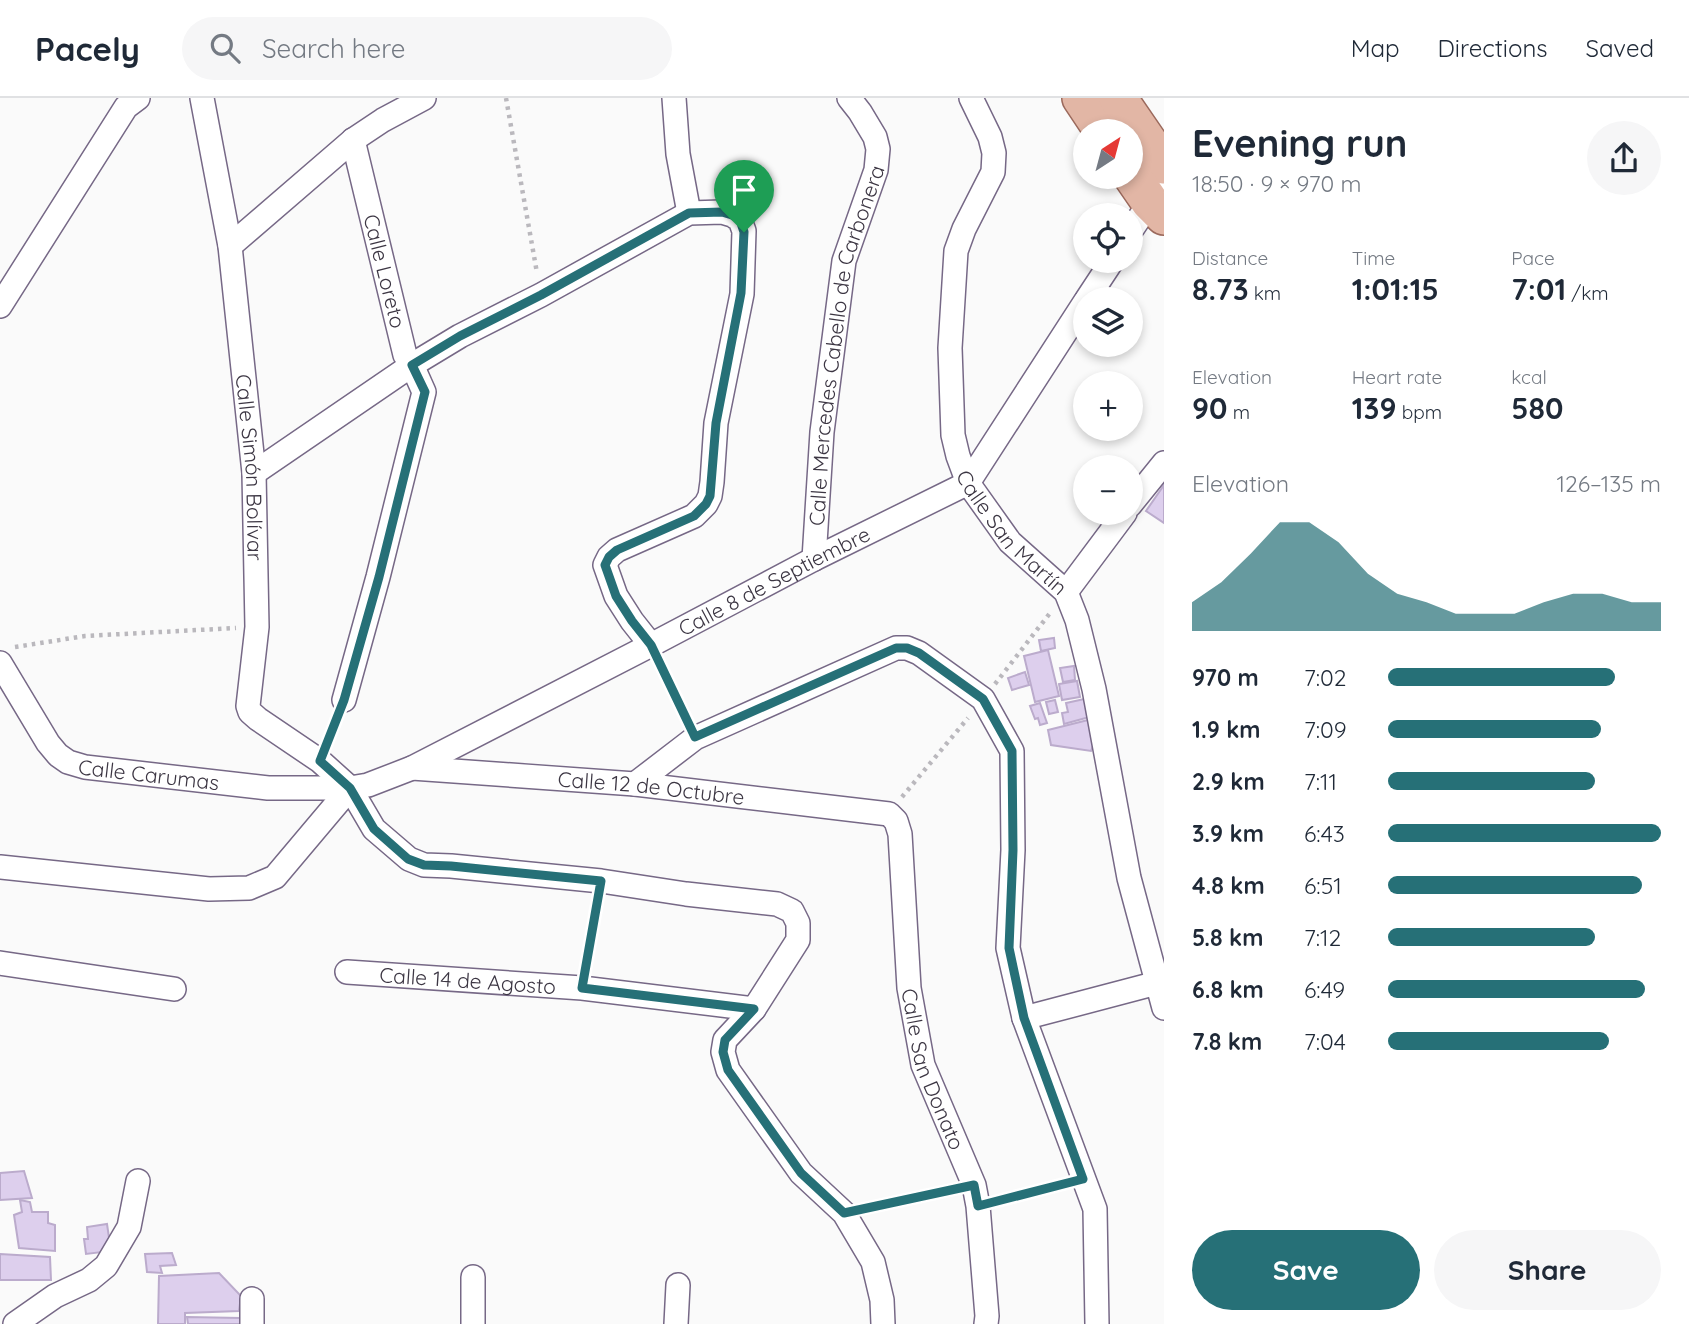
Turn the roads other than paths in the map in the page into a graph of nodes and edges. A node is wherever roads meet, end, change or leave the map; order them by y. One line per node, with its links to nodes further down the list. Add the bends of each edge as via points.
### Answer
1 (138, 98): 14 (street, via 126,107)
2 (202, 98): 13 (street, Calle Simón Bolívar)
3 (424, 98): 10 (street)
4 (674, 98): 12 (street)
5 (849, 98): 22 (street, Calle Mercedes Cabello de Carbonera, via 878,149 876,170 844,261 822,432)
6 (971, 98): 19 (street, Calle San Martín, via 994,152 993,172 956,251 950,348 953,435)
7 (1081, 98): 9 (main road)
8 (1118, 98): 11 (main road)
9 (1095, 119)
10 (353, 140): 13 (street); 16 (street, Calle Loreto, via 405,355)
11 (1164, 165)
12 (689, 213): 16 (street); 24 (street, via 722,212 740,220 744,232 741,293 716,423 710,496 694,516 617,550 605,565 616,596)
13 (230, 246): 18 (street, Calle Simón Bolívar)
14 (0, 306)
15 (1073, 321): 19 (street)
16 (412, 365): 18 (street); 26 (street, Calle Loreto, via 425,392)
17 (1164, 463): 20 (street)
18 (254, 473): 29 (street, Calle Simón Bolívar, via 257,627 248,706 258,719 320,761)
19 (968, 483): 22 (street, Calle 8 de Septiembre); 23 (street, Calle San Martín, via 1010,542)
20 (1143, 489)
21 (1116, 525): 23 (street)
22 (814, 559): 24 (street, Calle 8 de Septiembre)
23 (1066, 592): 34 (street, Calle San Martín, via 1094,689 1129,878)
24 (651, 645): 27 (street, Calle 8 de Septiembre)
25 (6, 655): 29 (street, Calle Carumas, via 48,743 68,762 268,788)
26 (344, 700)
27 (412, 768): 28 (street, Calle 12 de Octubre); 29 (street, Calle 8 de Septiembre)
28 (635, 784): 30 (street, Calle 12 de Octubre); 38 (street, via 695,737 896,648 919,653 983,699 1012,751 1009,948)
29 (350, 788): 31 (street, via 275,877 249,888 209,889); 37 (street, Calle Simón Bolívar, via 374,829 408,859 424,865 601,881 777,904 792,911 798,940)
30 (888, 814): 48 (street, Calle San Donato, via 897,821 900,834 909,988 923,1065 976,1196)
31 (0, 867)
32 (0, 962): 35 (street)
33 (347, 972): 37 (street, Calle 14 de Agosto, via 582,988)
34 (1157, 983): 36 (street, Calle San Martín); 38 (street)
35 (174, 989)
36 (1164, 1008)
37 (754, 1009): 47 (street, via 725,1040 728,1070 801,1173 844,1213 873,1262)
38 (1024, 1018): 49 (street, via 1095,1209)
39 (138, 1181): 43 (street, via 129,1227 106,1266)
40 (473, 1277): 45 (street)
41 (678, 1285): 46 (street)
42 (253, 1299): 44 (street)
43 (15, 1324)
44 (252, 1324)
45 (473, 1324)
46 (676, 1324)
47 (883, 1324)
48 (986, 1324)
49 (1097, 1324)

